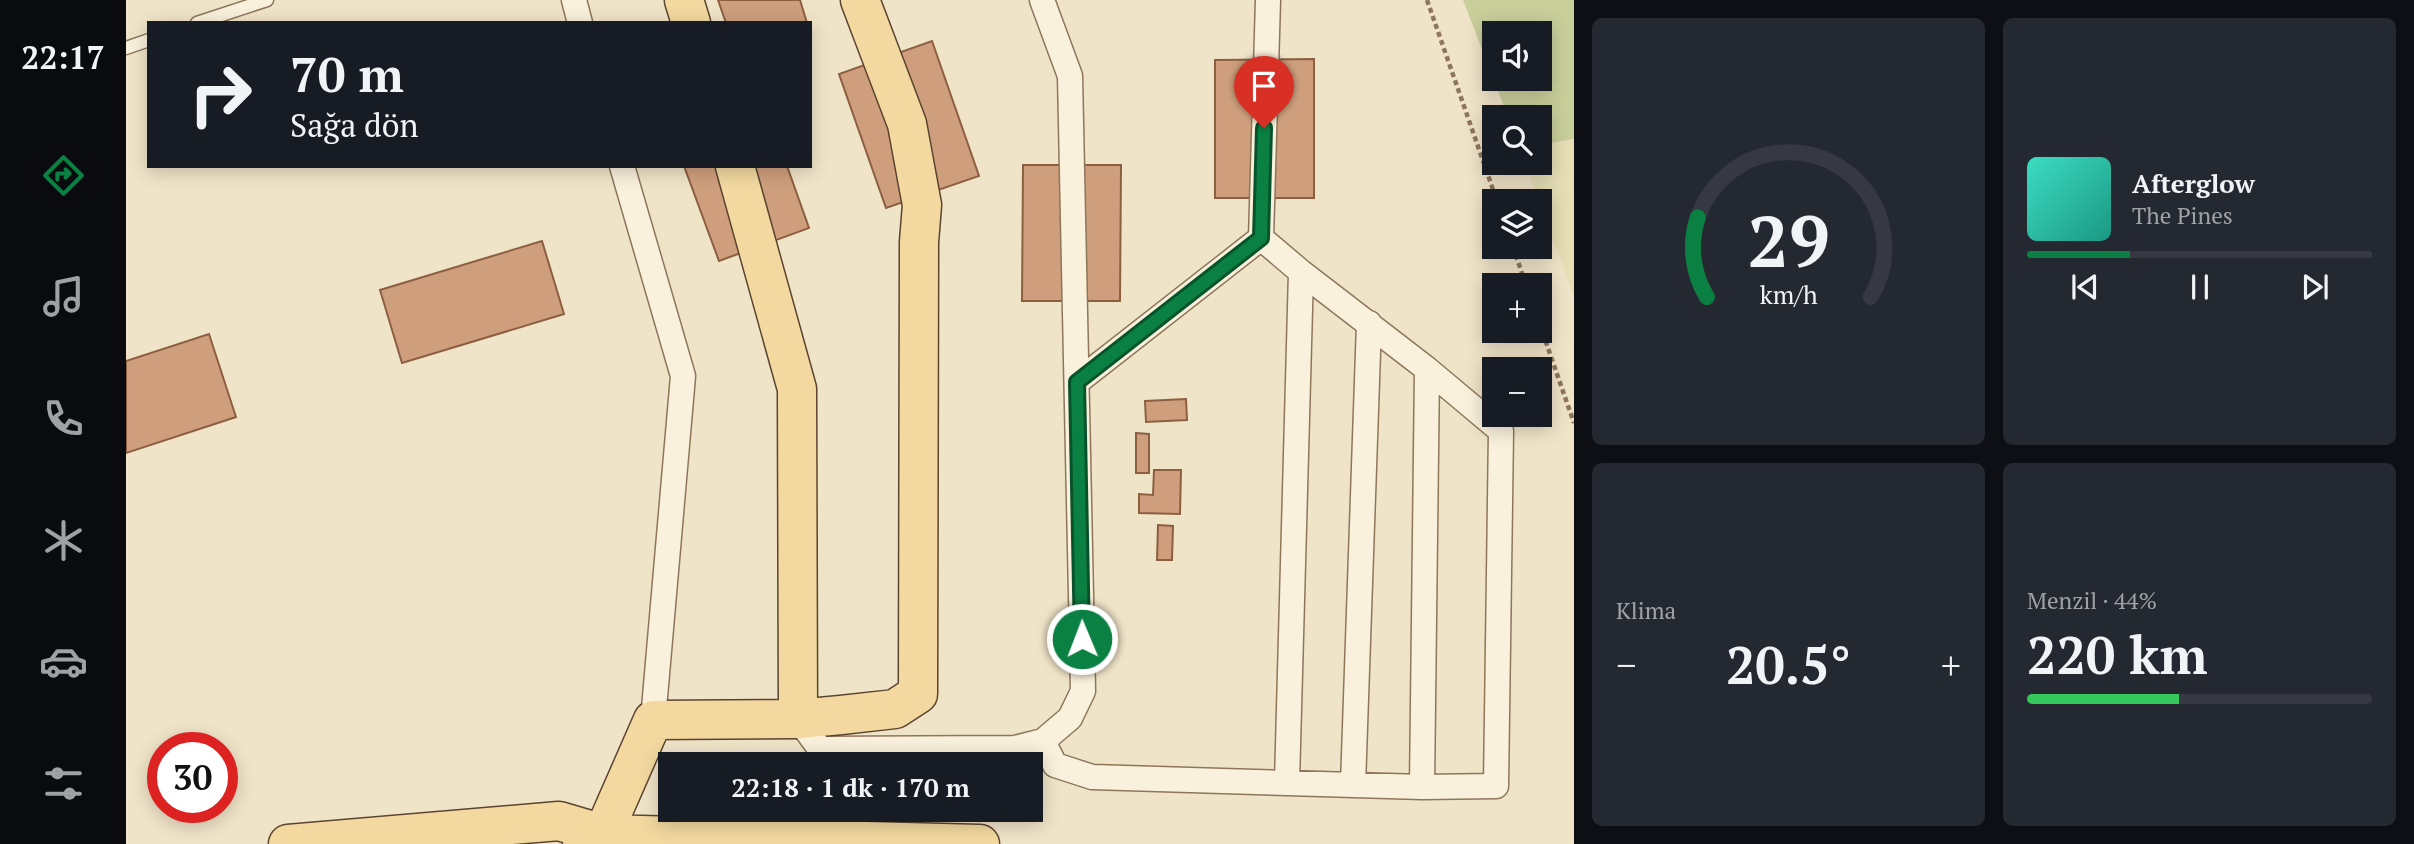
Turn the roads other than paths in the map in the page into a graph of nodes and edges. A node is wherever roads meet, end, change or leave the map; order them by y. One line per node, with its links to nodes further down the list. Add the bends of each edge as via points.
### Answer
1 (267, 0): 7 (lane)
2 (574, 0): 9 (street)
3 (684, 0): 10 (main road)
4 (860, 0): 20 (main road, via 906,124 922,205 918,694 895,709)
5 (1042, 0): 19 (street, via 1070,76)
6 (1268, 0): 15 (street)
7 (251, 2): 8 (lane)
8 (202, 21)
9 (579, 21)
10 (690, 21)
11 (147, 41): 12 (lane)
12 (126, 48)
13 (623, 168): 21 (street, via 683,376)
14 (736, 168): 20 (main road, via 797,389)
15 (1261, 238): 16 (street); 19 (street)
16 (1301, 272): 17 (street); 23 (street)
17 (1369, 323): 18 (street); 24 (street)
18 (1427, 369): 25 (street); 25 (street, via 1501,431 1496,786)
19 (1077, 382): 22 (street, via 1083,691 1070,718)
20 (798, 719): 21 (main road); 22 (street, via 820,749 1015,748)
21 (653, 720): 26 (main road)
22 (1043, 741): 23 (street, via 1055,765 1092,777)
23 (1287, 782): 24 (street)
24 (1353, 785): 25 (street)
25 (1422, 787)
26 (604, 839): 27 (main road, via 559,821); 28 (main road)
27 (288, 844)
28 (980, 844)

